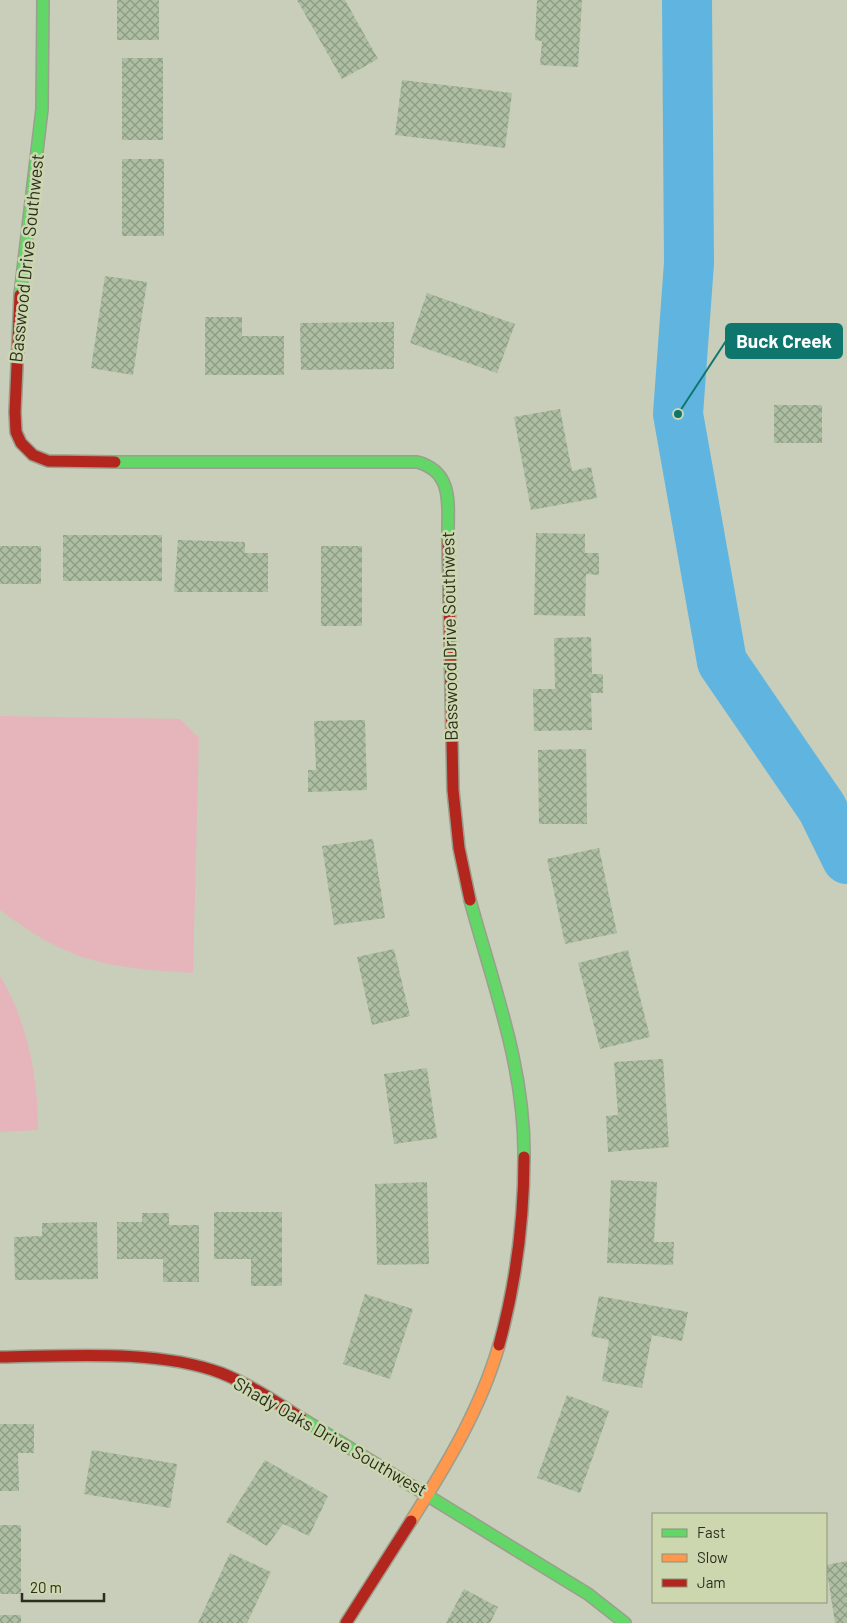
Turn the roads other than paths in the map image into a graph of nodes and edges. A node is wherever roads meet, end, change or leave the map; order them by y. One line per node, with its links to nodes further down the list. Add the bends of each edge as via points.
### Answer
1 (44, 0): 3 (street, Basswood Drive Southwest, via 41,124 15,356 15,421 19,440 25,448 42,460 54,462 417,462 429,464 445,480 456,821 469,897 515,1057 524,1175 518,1251 500,1341 469,1425)
2 (0, 1357): 3 (street, Shady Oaks Drive Southwest, via 128,1356 191,1365 221,1374 259,1392)
3 (430, 1495): 4 (street, Basswood Drive Southwest); 5 (street, Shady Oaks Drive Southwest, via 588,1594)
4 (346, 1623)
5 (625, 1623)

